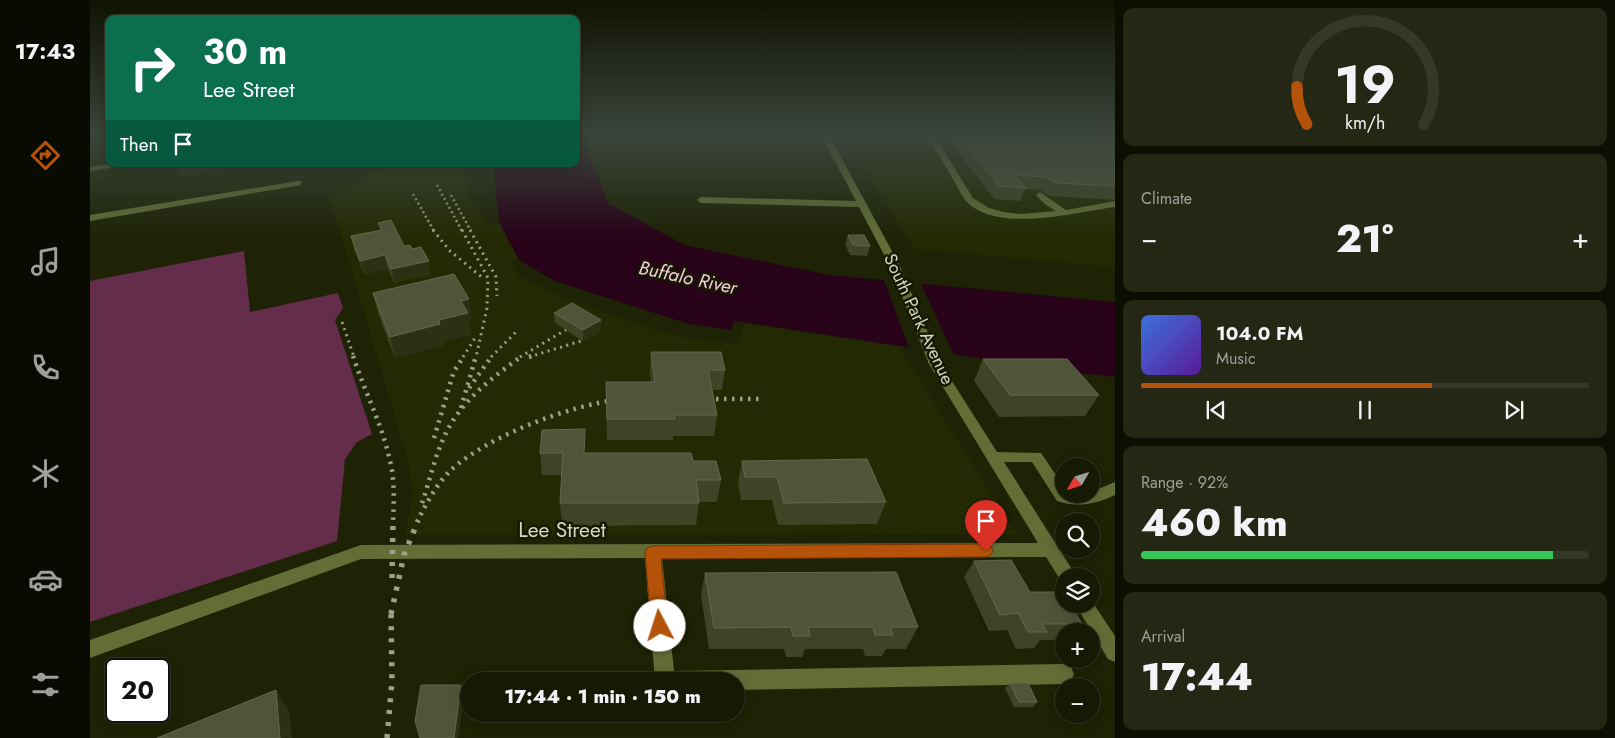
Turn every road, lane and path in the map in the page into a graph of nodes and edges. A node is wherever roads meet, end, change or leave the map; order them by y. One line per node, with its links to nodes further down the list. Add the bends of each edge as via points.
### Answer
1 (843, 169): 6 (street, South Park Avenue)
2 (951, 169): 8 (street, via 977,206 1012,216)
3 (298, 183): 9 (street)
4 (1040, 194): 8 (street, via 1048,204)
5 (701, 200): 6 (street)
6 (862, 204): 10 (street, South Park Avenue, via 895,266 935,364)
7 (1115, 204): 8 (street)
8 (1064, 212)
9 (90, 218)
10 (992, 457): 11 (street, via 1036,457 1062,497 1095,498); 12 (street, South Park Avenue)
11 (1115, 488)
12 (1050, 550): 13 (street, Lee Street); 14 (street, South Park Avenue)
13 (653, 553): 16 (street, Lee Street, via 361,552); 18 (street, via 665,681)
14 (1062, 568)
15 (1090, 613): 17 (street)
16 (90, 648)
17 (1115, 653)
18 (1064, 674)

